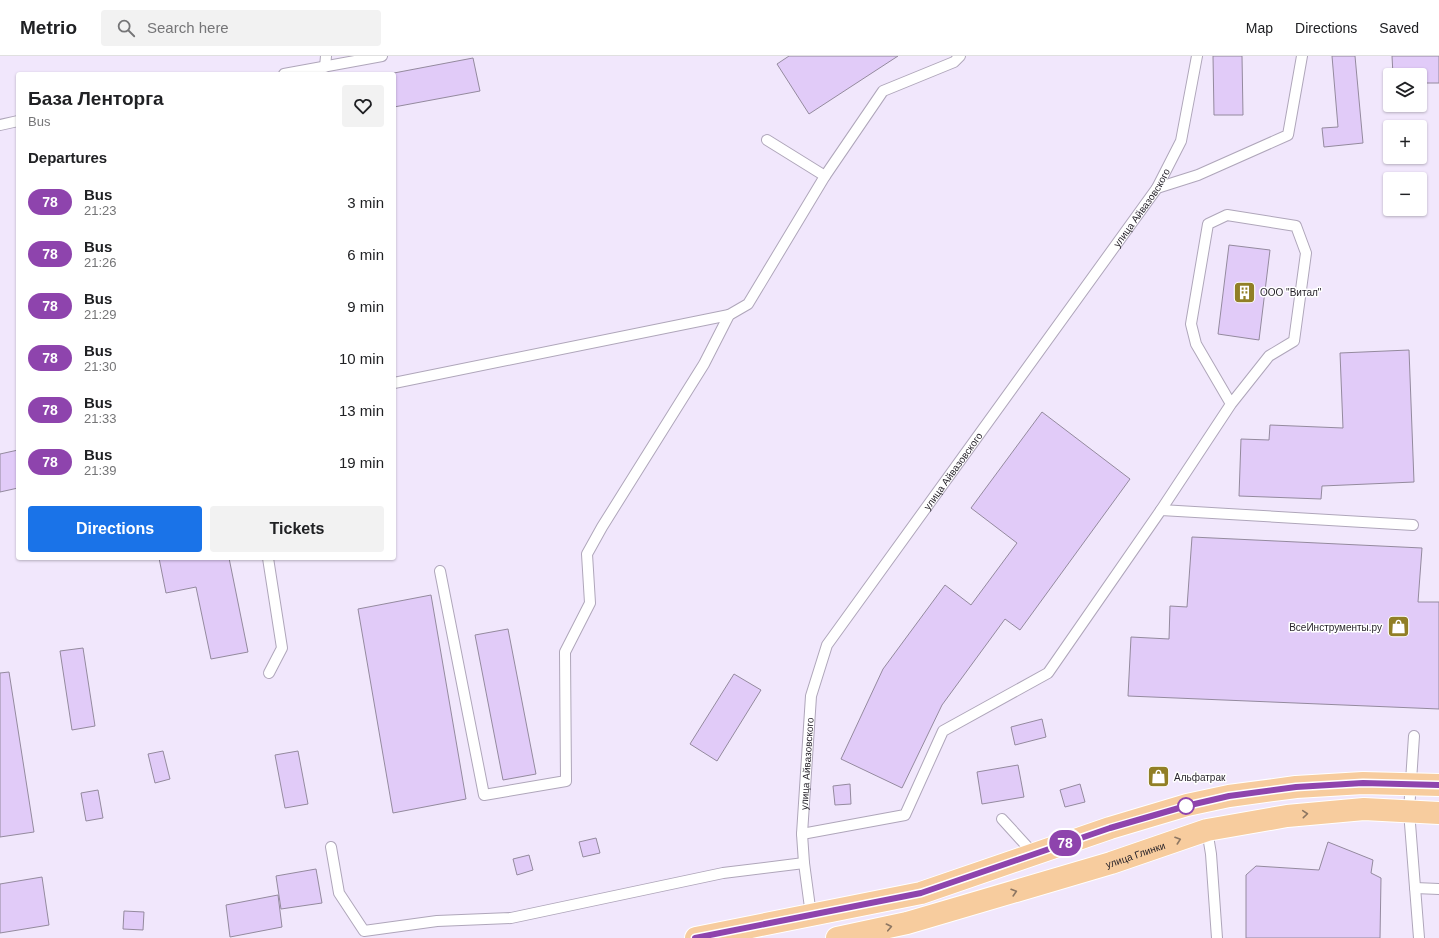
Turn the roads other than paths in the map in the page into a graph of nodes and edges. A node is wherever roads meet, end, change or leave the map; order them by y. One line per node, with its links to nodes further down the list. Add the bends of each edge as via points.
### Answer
1 (326, 56): 6 (lane)
2 (382, 56): 6 (lane)
3 (960, 56): 11 (lane, via 954,62 883,91)
4 (1197, 56): 12 (lane, улица Айвазовского, via 1181,141)
5 (1302, 56): 12 (lane, via 1288,135 1198,175)
6 (325, 67): 7 (lane)
7 (296, 72)
8 (16, 122): 9 (lane)
9 (0, 125)
10 (767, 140): 11 (lane)
11 (825, 176): 13 (lane, via 748,304)
12 (1156, 188): 28 (lane, улица Айвазовского, via 827,645 811,696)
13 (728, 315): 14 (lane); 19 (lane, via 704,364 587,554 590,603 565,652 566,781 484,795)
14 (396, 383)
15 (1231, 404): 15 (lane, via 1269,356 1294,341 1306,252 1296,226 1227,215 1208,224 1191,324 1196,344); 16 (lane)
16 (1161, 510): 17 (lane); 28 (lane, via 1048,673 943,731 905,815)
17 (1413, 525)
18 (268, 560): 20 (lane, via 282,648)
19 (440, 571)
20 (269, 673)
21 (1414, 736): 22 (lane)
22 (1410, 784): 23 (highway); 24 (lane); 30 (highway, via 1363,783 1296,787 1229,796 1110,828)
23 (1439, 785)
24 (1408, 810): 25 (highway, улица Глинки); 27 (highway, улица Глинки, one-way to 24, via 1287,816 1364,810); 32 (lane)
25 (1439, 813)
26 (1002, 819): 30 (lane)
27 (1207, 830): 36 (highway, улица Глинки, one-way to 27, via 922,919 1111,863); 37 (lane)
28 (802, 834): 31 (lane, улица Айвазовского)
29 (331, 847): 31 (lane, via 339,893 364,930 437,921 511,918 723,873)
30 (1034, 854): 34 (highway, via 921,893)
31 (804, 863): 34 (lane, улица Айвазовского)
32 (1415, 888): 33 (lane); 38 (lane)
33 (1439, 889)
34 (811, 916): 35 (highway)
35 (700, 938)
36 (837, 938)
37 (1217, 938)
38 (1419, 938)

